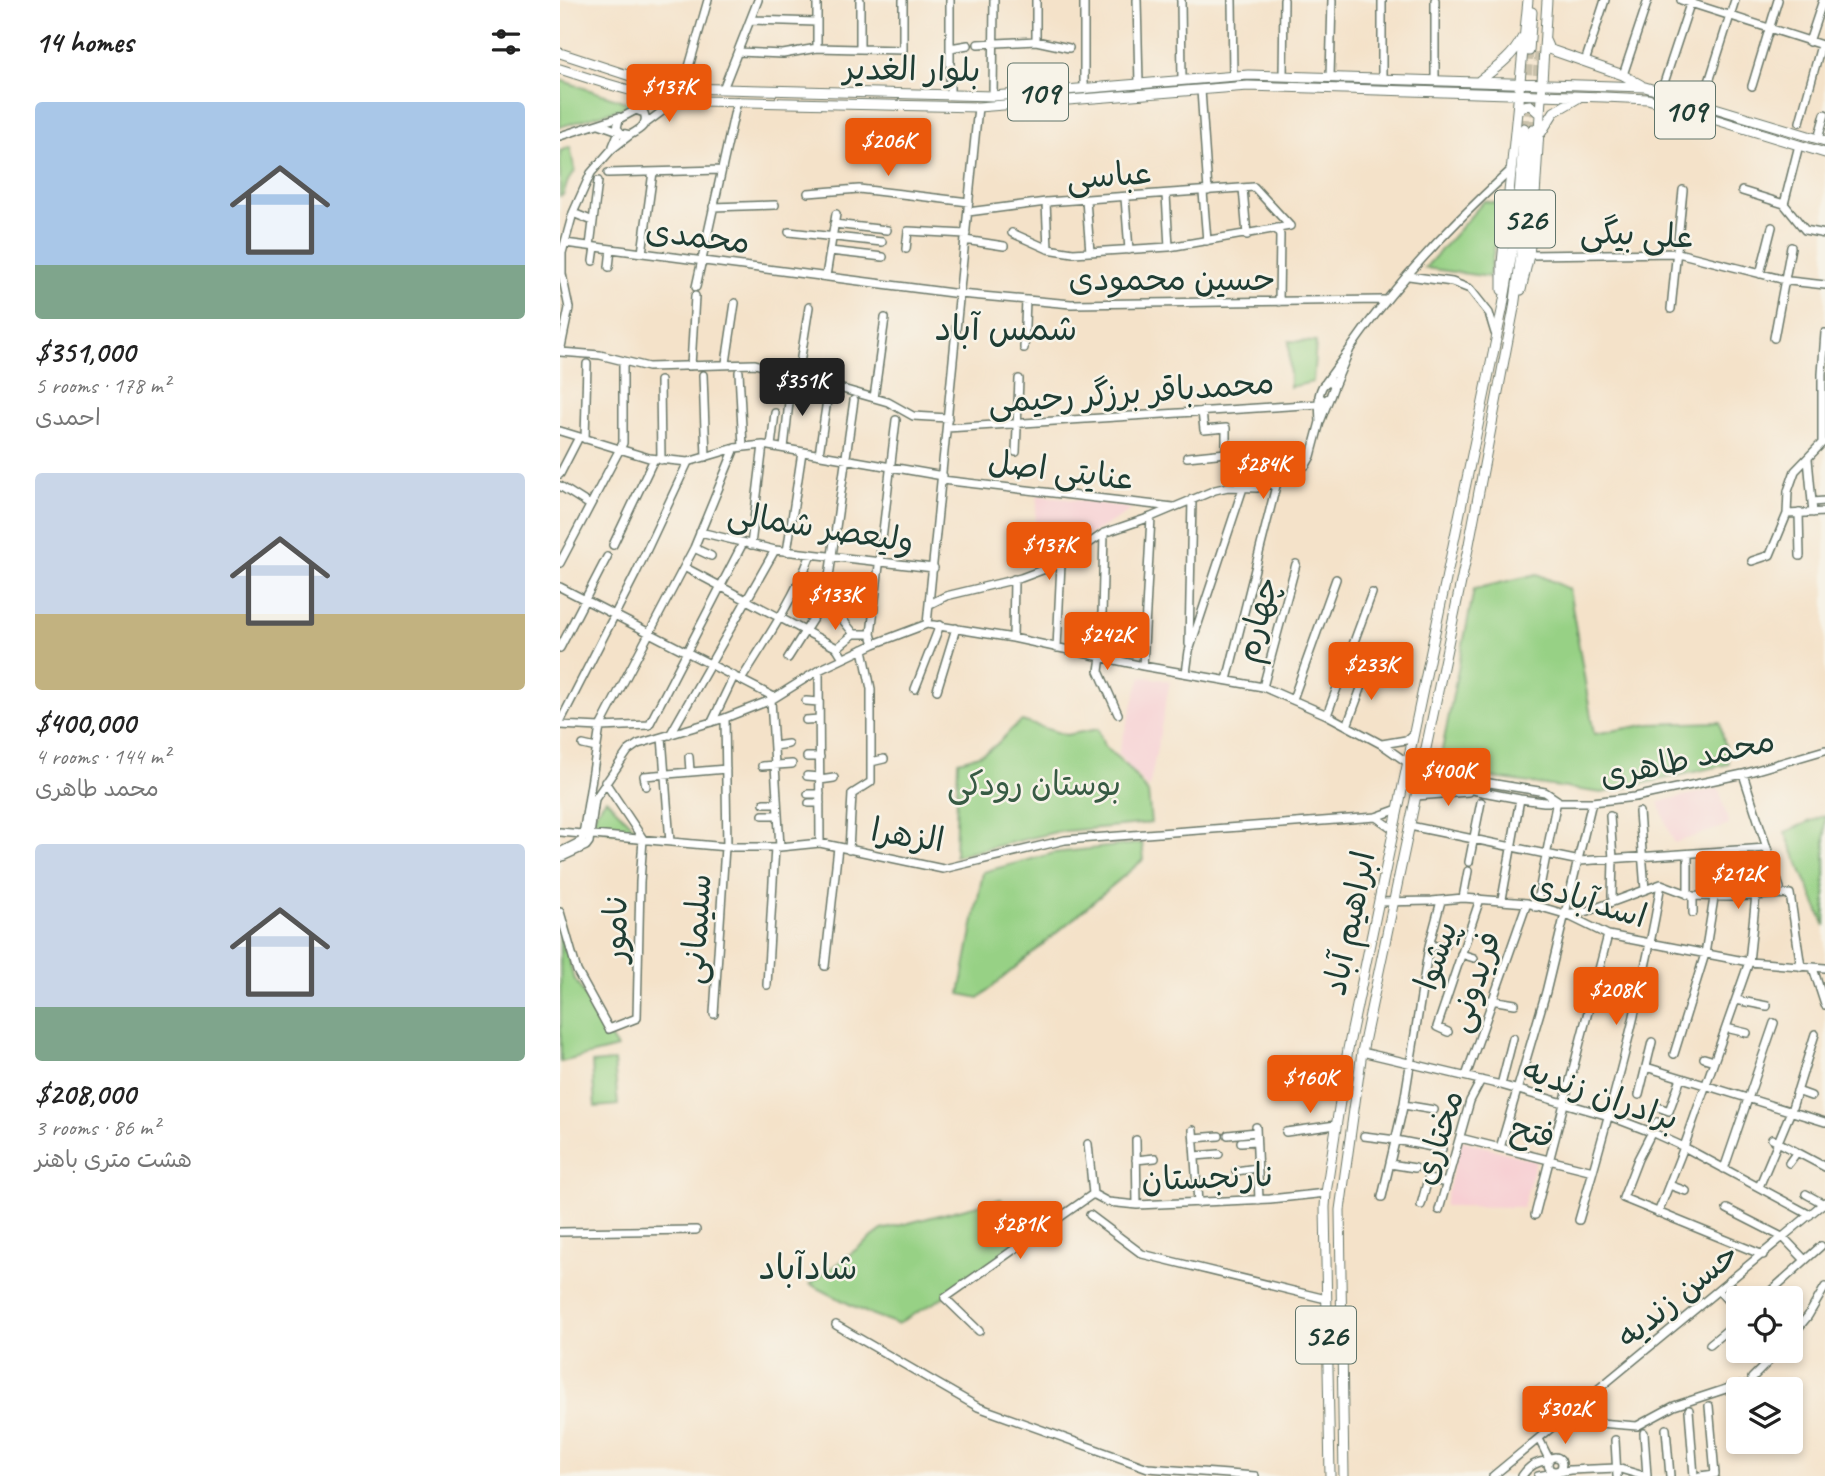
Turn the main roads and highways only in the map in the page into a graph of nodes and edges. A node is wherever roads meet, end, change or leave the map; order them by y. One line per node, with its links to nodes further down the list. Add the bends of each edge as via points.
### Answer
1 (1530, 0): 2 (main road, via 1534,52); 3 (main road, ابراهیم آباد)
2 (1545, 0): 4 (main road, ابراهیم آباد)
3 (1524, 34): 7 (main road, ابراهیم آباد); 10 (main road, via 1507,59)
4 (1544, 37): 8 (main road, ابراهیم آباد); 13 (main road, via 1549,49)
5 (560, 53): 9 (main road, بلوار الغدیر / 109, via 658,85 683,88 993,96 1233,76)
6 (560, 69): 14 (main road, بلوار الغدیر / 109, via 682,100 978,107 1248,86)
7 (1521, 70): 8 (main road, via 1531,75); 11 (main road, ابراهیم آباد)
8 (1542, 71): 12 (main road, ابراهیم آباد)
9 (1466, 80): 10 (main road, بلوار الغدیر / 109); 14 (main road, via 1471,88)
10 (1479, 80): 11 (main road, بلوار الغدیر / 109)
11 (1520, 82): 12 (main road, 109); 15 (main road, ابراهیم آباد)
12 (1541, 83): 13 (main road, 109); 16 (main road, ابراهیم آباد)
13 (1645, 87): 21 (main road, 109)
14 (1466, 92): 15 (main road, بلوار الغدیر / 109)
15 (1519, 94): 16 (main road, 109); 18 (main road, ابراهیم آباد / 526)
16 (1541, 95): 17 (main road, 109); 19 (main road, ابراهیم آباد / 526)
17 (1582, 96): 20 (main road, via 1554,112); 22 (main road, 109, via 1648,99)
18 (1517, 114): 19 (main road, via 1527,105); 23 (main road, ابراهیم آباد / 526, via 1502,263)
19 (1540, 114): 20 (main road, ابراهیم آباد / 526)
20 (1539, 138): 24 (main road, ابراهیم آباد / 526, via 1529,255)
21 (1821, 140)
22 (1825, 153)
23 (1503, 306): 24 (main road, ابراهیم آباد / 526, via 1528,129); 25 (main road, ابراهیم آباد / 526)
24 (1514, 308): 26 (main road, ابراهیم آباد / 526)
25 (1442, 598): 26 (main road); 27 (main road, ابراهیم آباد / 526, via 1348,1049 1326,1193)
26 (1457, 601): 28 (main road, ابراهیم آباد / 526, via 1362,1052 1340,1210)
27 (1330, 1476)
28 (1344, 1476)

